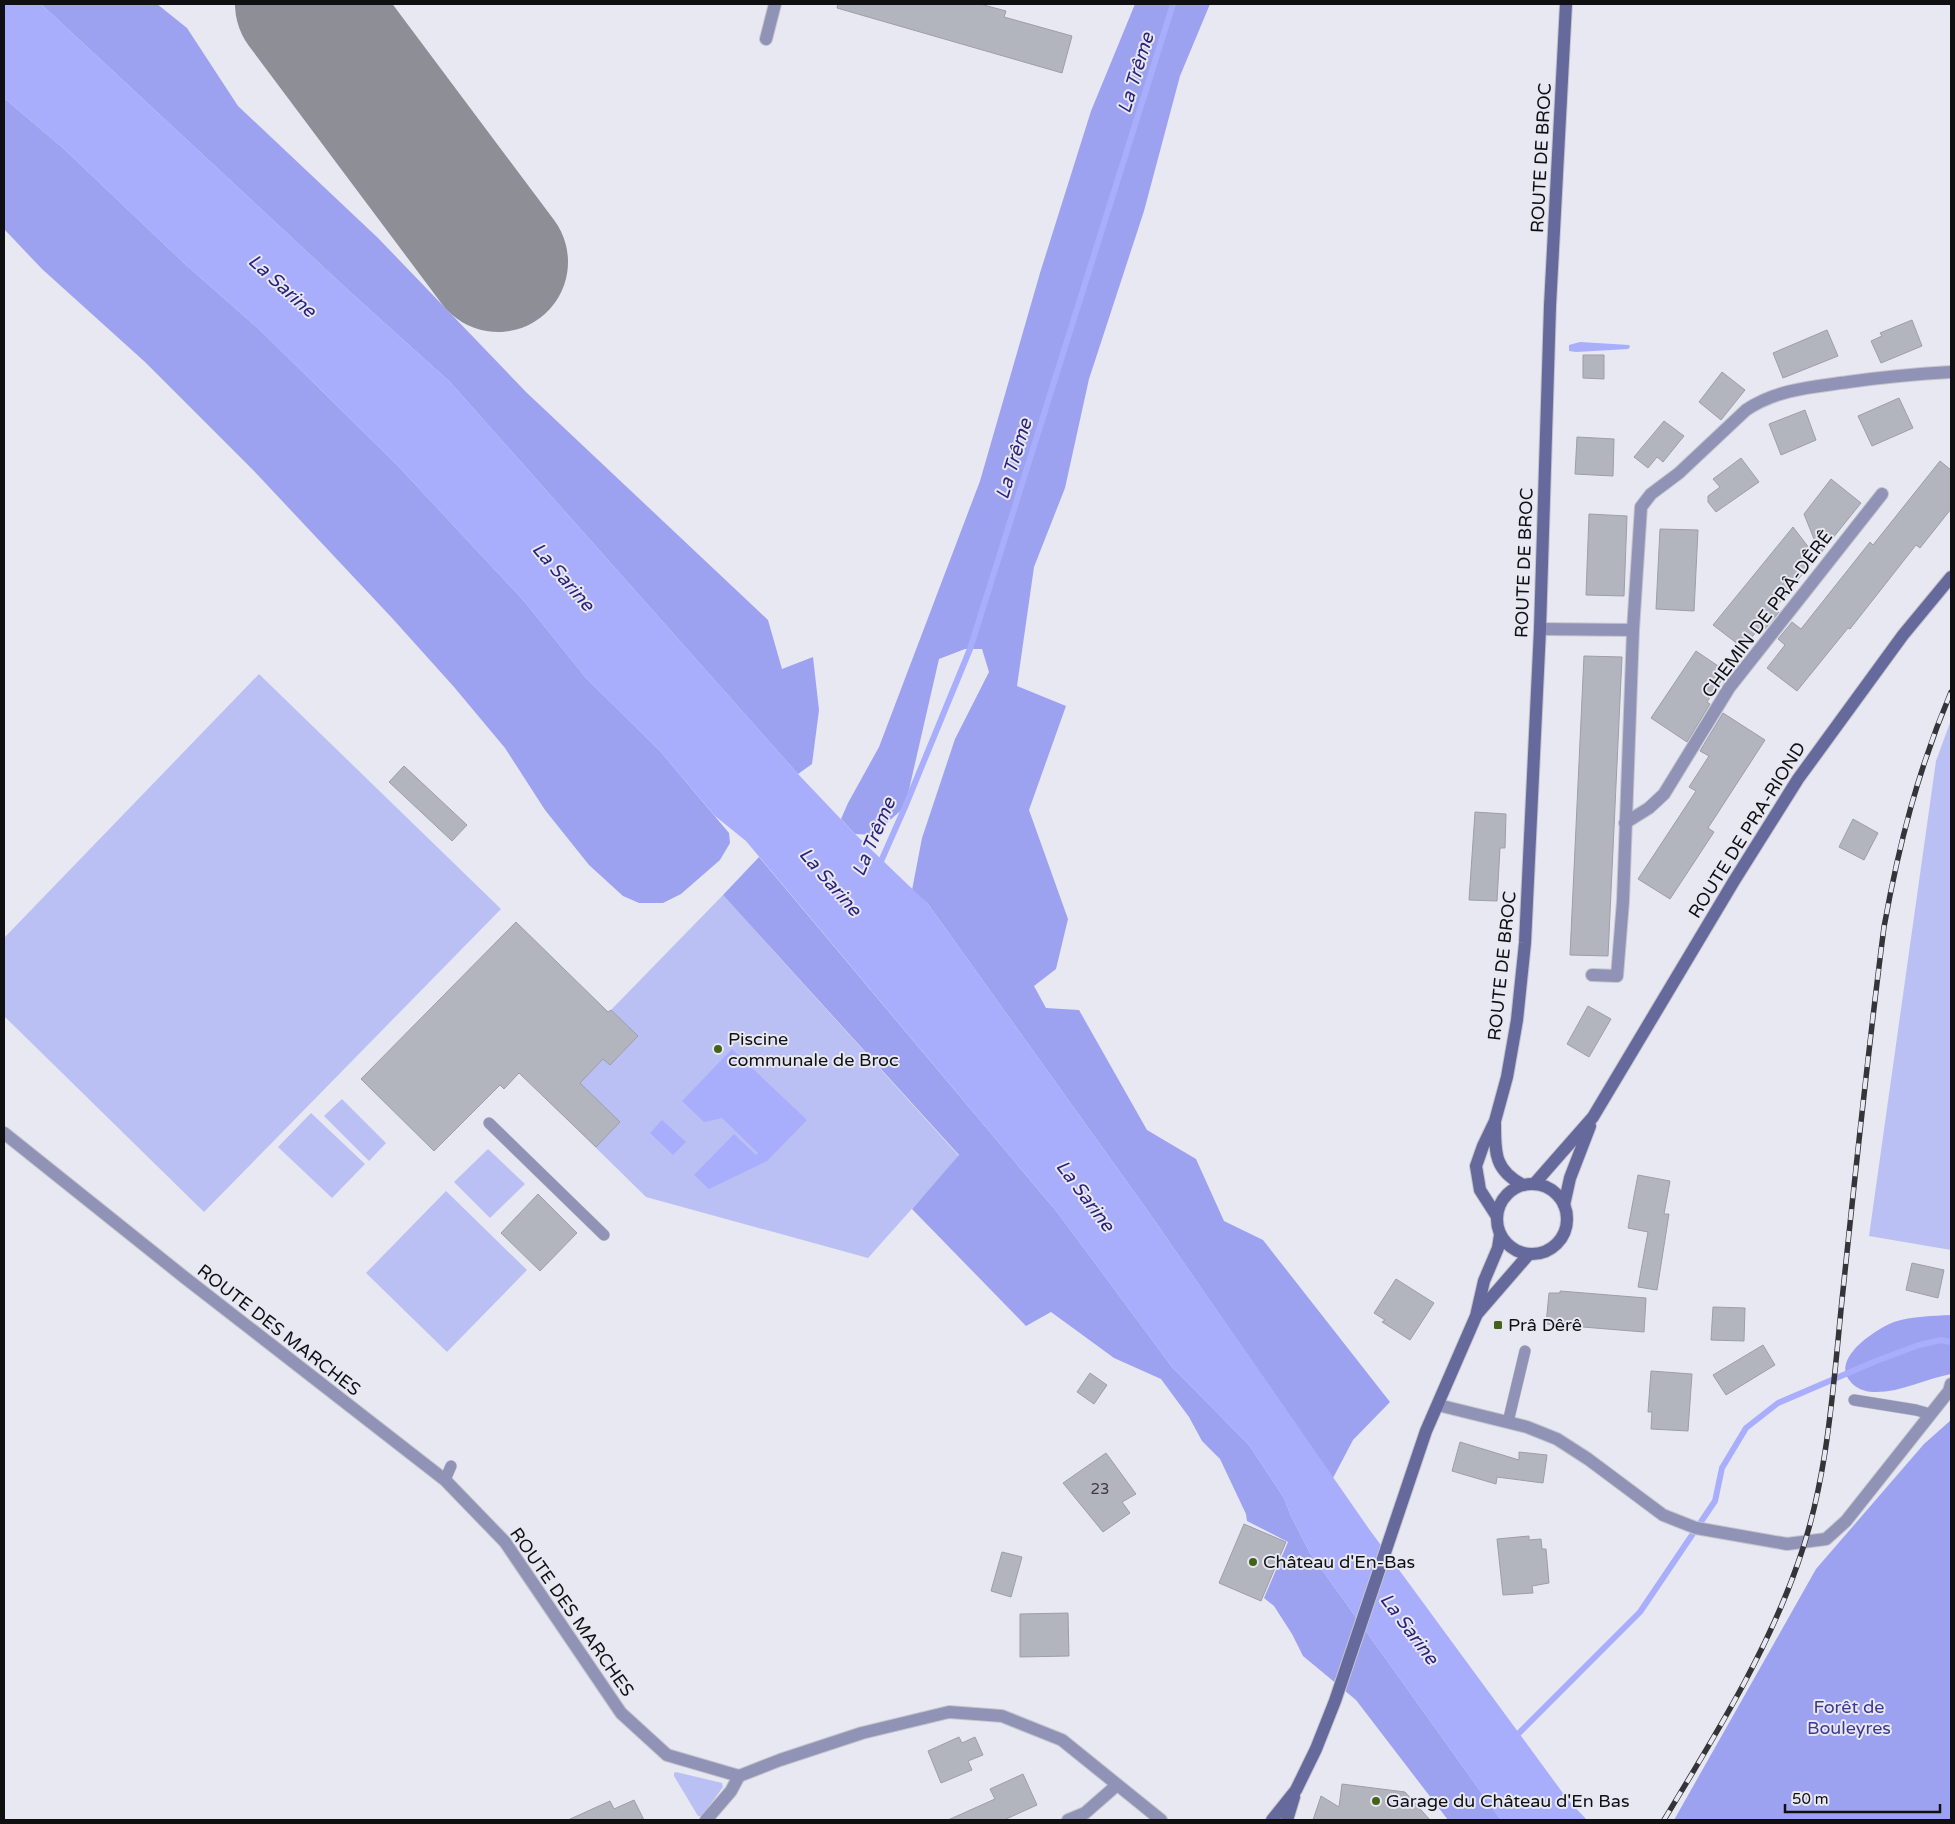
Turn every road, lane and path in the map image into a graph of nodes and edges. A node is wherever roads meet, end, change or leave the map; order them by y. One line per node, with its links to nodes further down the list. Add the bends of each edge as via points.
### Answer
1 (775, 4): 3 (street)
2 (1566, 4): 7 (main road, ROUTE DE BROC, via 1550,306)
3 (766, 39)
4 (1951, 372): 8 (street, via 1908,374 1787,391 1765,398 1746,410 1685,468 1651,494 1641,507)
5 (1882, 494): 9 (street, CHEMIN DE PRÂ-DÊRÊ, via 1730,688 1664,794)
6 (1951, 576): 11 (main road, ROUTE DE PRA-RIOND, via 1903,634 1798,779)
7 (1540, 629): 8 (street); 12 (main road, ROUTE DE BROC, via 1523,962 1507,1077)
8 (1633, 630): 9 (street)
9 (1625, 823): 10 (street, via 1618,976)
10 (1592, 975)
11 (1593, 1117): 15 (main road, ROUTE DE PRA-RIOND); 16 (main road, ROUTE DE PRA-RIOND, via 1570,1178)
12 (1495, 1121): 15 (main road, ROUTE DE BROC, via 1498,1161 1511,1179); 17 (main road, ROUTE DE BROC, via 1476,1166 1480,1190)
13 (489, 1123): 18 (lane)
14 (4, 1133): 29 (street, ROUTE DES MARCHES, via 184,1278)
15 (1529, 1184): 16 (main road, via 1545,1186 1555,1192); 17 (main road, ROUTE DE PRA-RIOND, via 1512,1189 1504,1196)
16 (1564, 1206): 20 (main road, ROUTE DE PRA-RIOND, via 1567,1222 1561,1238 1549,1250)
17 (1496, 1215): 19 (main road)
18 (604, 1234)
19 (1500, 1235): 20 (main road, via 1515,1250); 21 (main road)
20 (1529, 1254): 21 (main road)
21 (1476, 1316): 25 (main road)
22 (1525, 1351): 27 (lane)
23 (1951, 1384): 26 (street)
24 (1854, 1400): 26 (lane)
25 (1438, 1405): 27 (street); 32 (main road, via 1426,1431 1335,1701)
26 (1930, 1414): 27 (street, via 1846,1521 1826,1539 1787,1544 1696,1528 1663,1516 1570,1446 1545,1433)
27 (1508, 1422)
28 (451, 1466): 29 (lane)
29 (445, 1480): 30 (street, ROUTE DES MARCHES, via 505,1542 621,1713 667,1755)
30 (739, 1776): 31 (street, via 862,1733 949,1712 1002,1716 1062,1740); 33 (street, via 731,1791)
31 (1117, 1785): 34 (street, via 1085,1813); 35 (street)
32 (1296, 1790): 36 (main road); 37 (main road)
33 (706, 1820)
34 (1068, 1820)
35 (1161, 1820)
36 (1272, 1820)
37 (1287, 1820)

